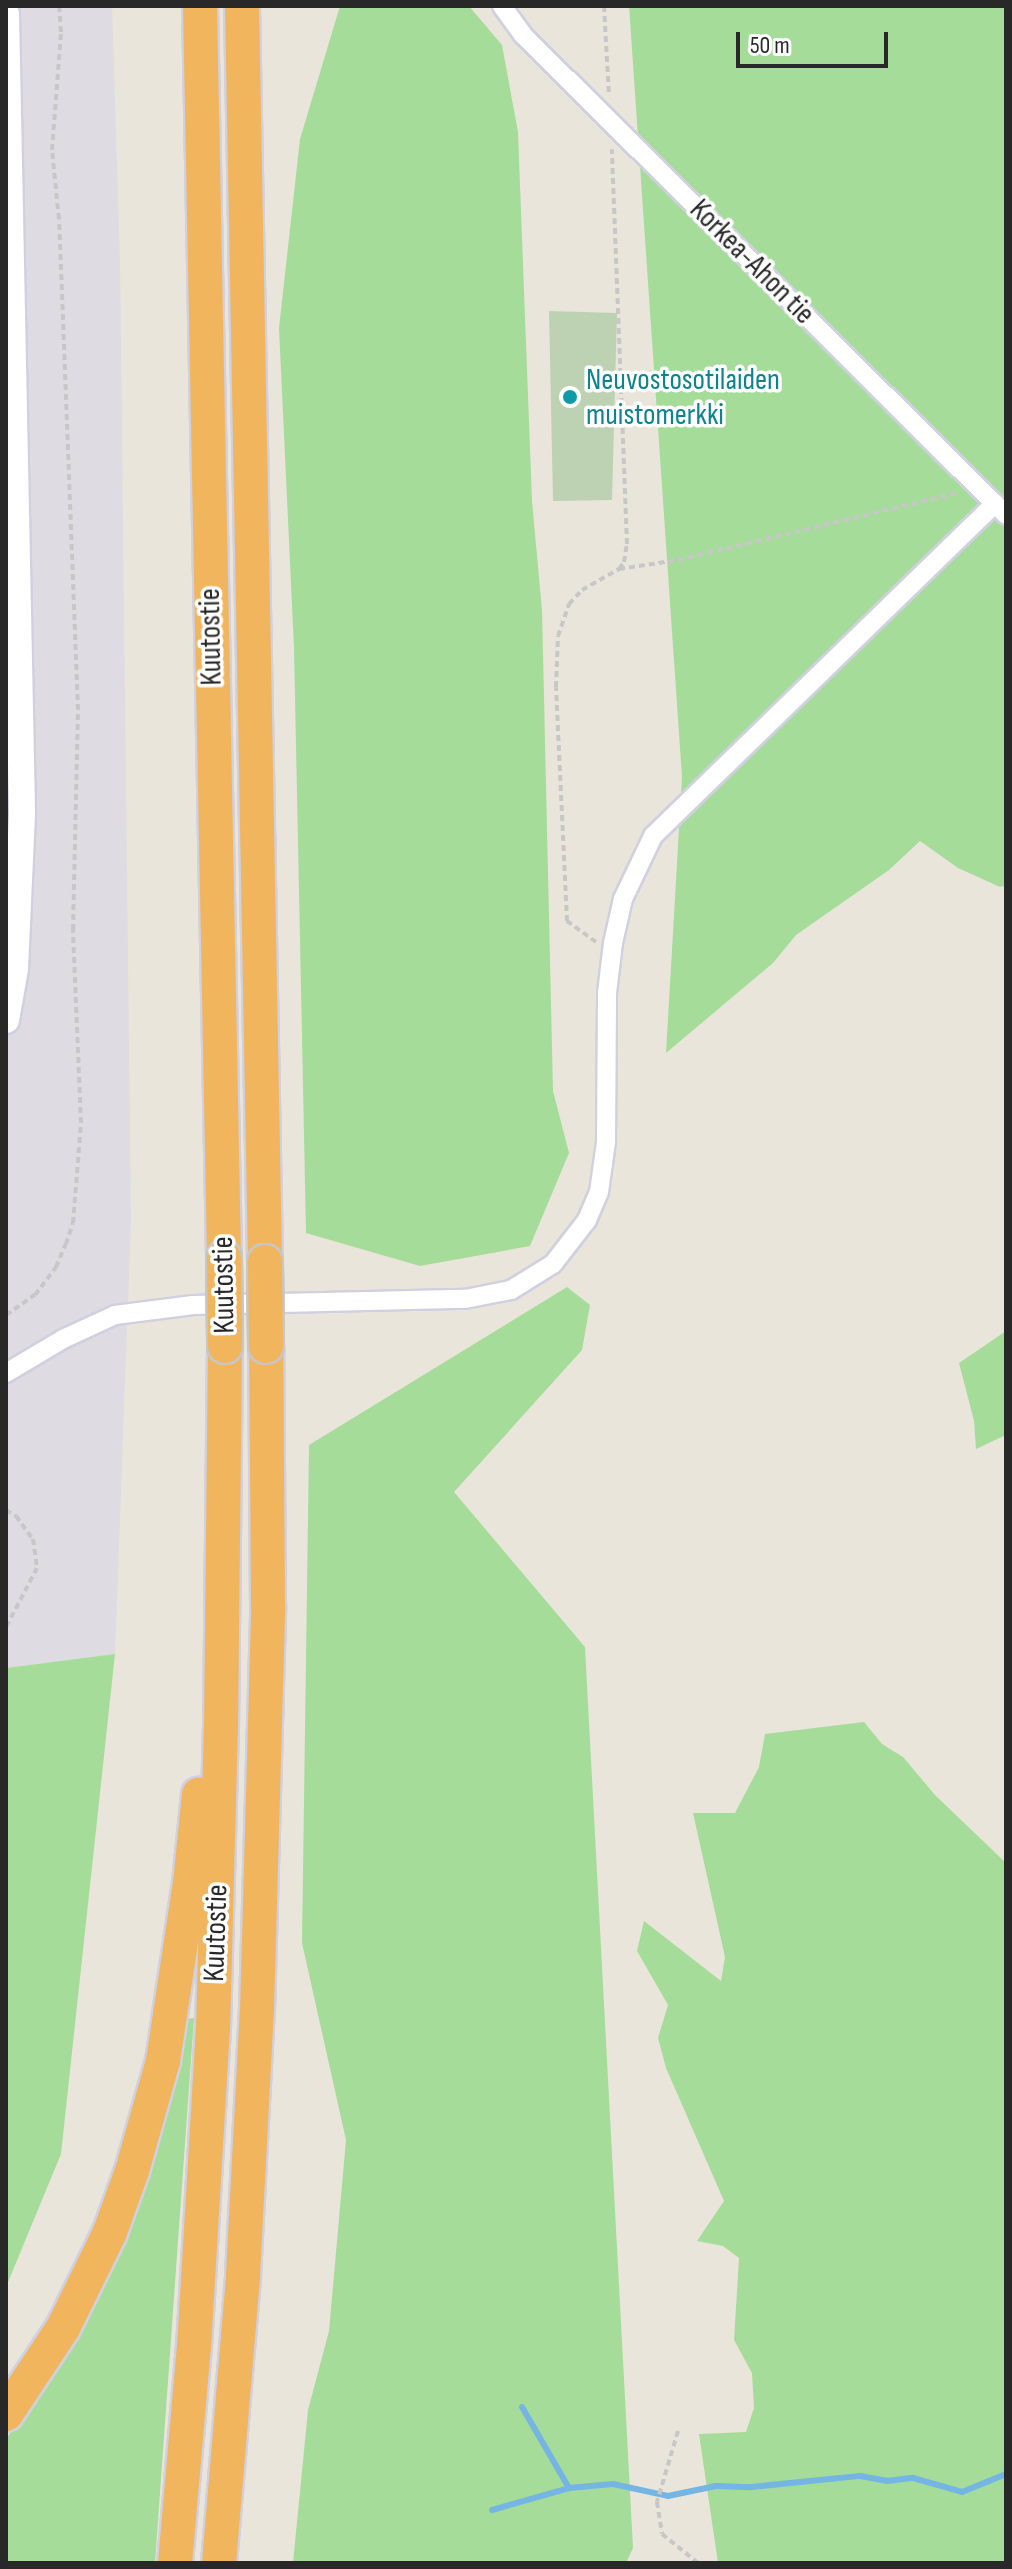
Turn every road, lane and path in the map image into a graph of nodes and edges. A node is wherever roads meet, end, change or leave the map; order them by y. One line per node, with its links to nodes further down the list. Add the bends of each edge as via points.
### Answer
1 (59, 6): 13 (path, via 52,150 78,710 73,930 81,1123 73,1223 66,1244 35,1295)
2 (200, 6): 14 (highway, Kuutostie, bridge)
3 (242, 6): 18 (highway, Kuutostie, bridge, via 268,1606 257,2010)
4 (502, 6): 7 (street, Korkea-Ahon tie, via 523,35)
5 (604, 6): 7 (path)
6 (6, 14): 12 (street, via 22,814 15,969)
7 (611, 123): 8 (street, Korkea-Ahon tie); 10 (path, via 627,544)
8 (980, 488): 9 (street, Korkea-Ahon tie); 10 (path, via 678,560)
9 (1000, 509): 15 (street, via 653,836 623,899 613,943 607,993 606,1142 599,1192 587,1220 553,1264 511,1290 465,1299 193,1305 115,1315)
10 (619, 569): 11 (path, via 582,590 569,604 558,636 567,921)
11 (600, 945)
12 (6, 1020)
13 (6, 1315)
14 (225, 1346): 19 (highway, via 199,1786 163,2061 110,2232 63,2328); 21 (highway, Kuutostie, via 213,2030)
15 (6, 1373)
16 (6, 1510): 17 (path, via 33,1539 37,1568)
17 (6, 1627)
18 (243, 2275): 22 (highway, Kuutostie); 23 (highway)
19 (6, 2414)
20 (678, 2431): 24 (path, via 657,2502 662,2534)
21 (175, 2563)
22 (219, 2563)
23 (233, 2563)
24 (698, 2563)

